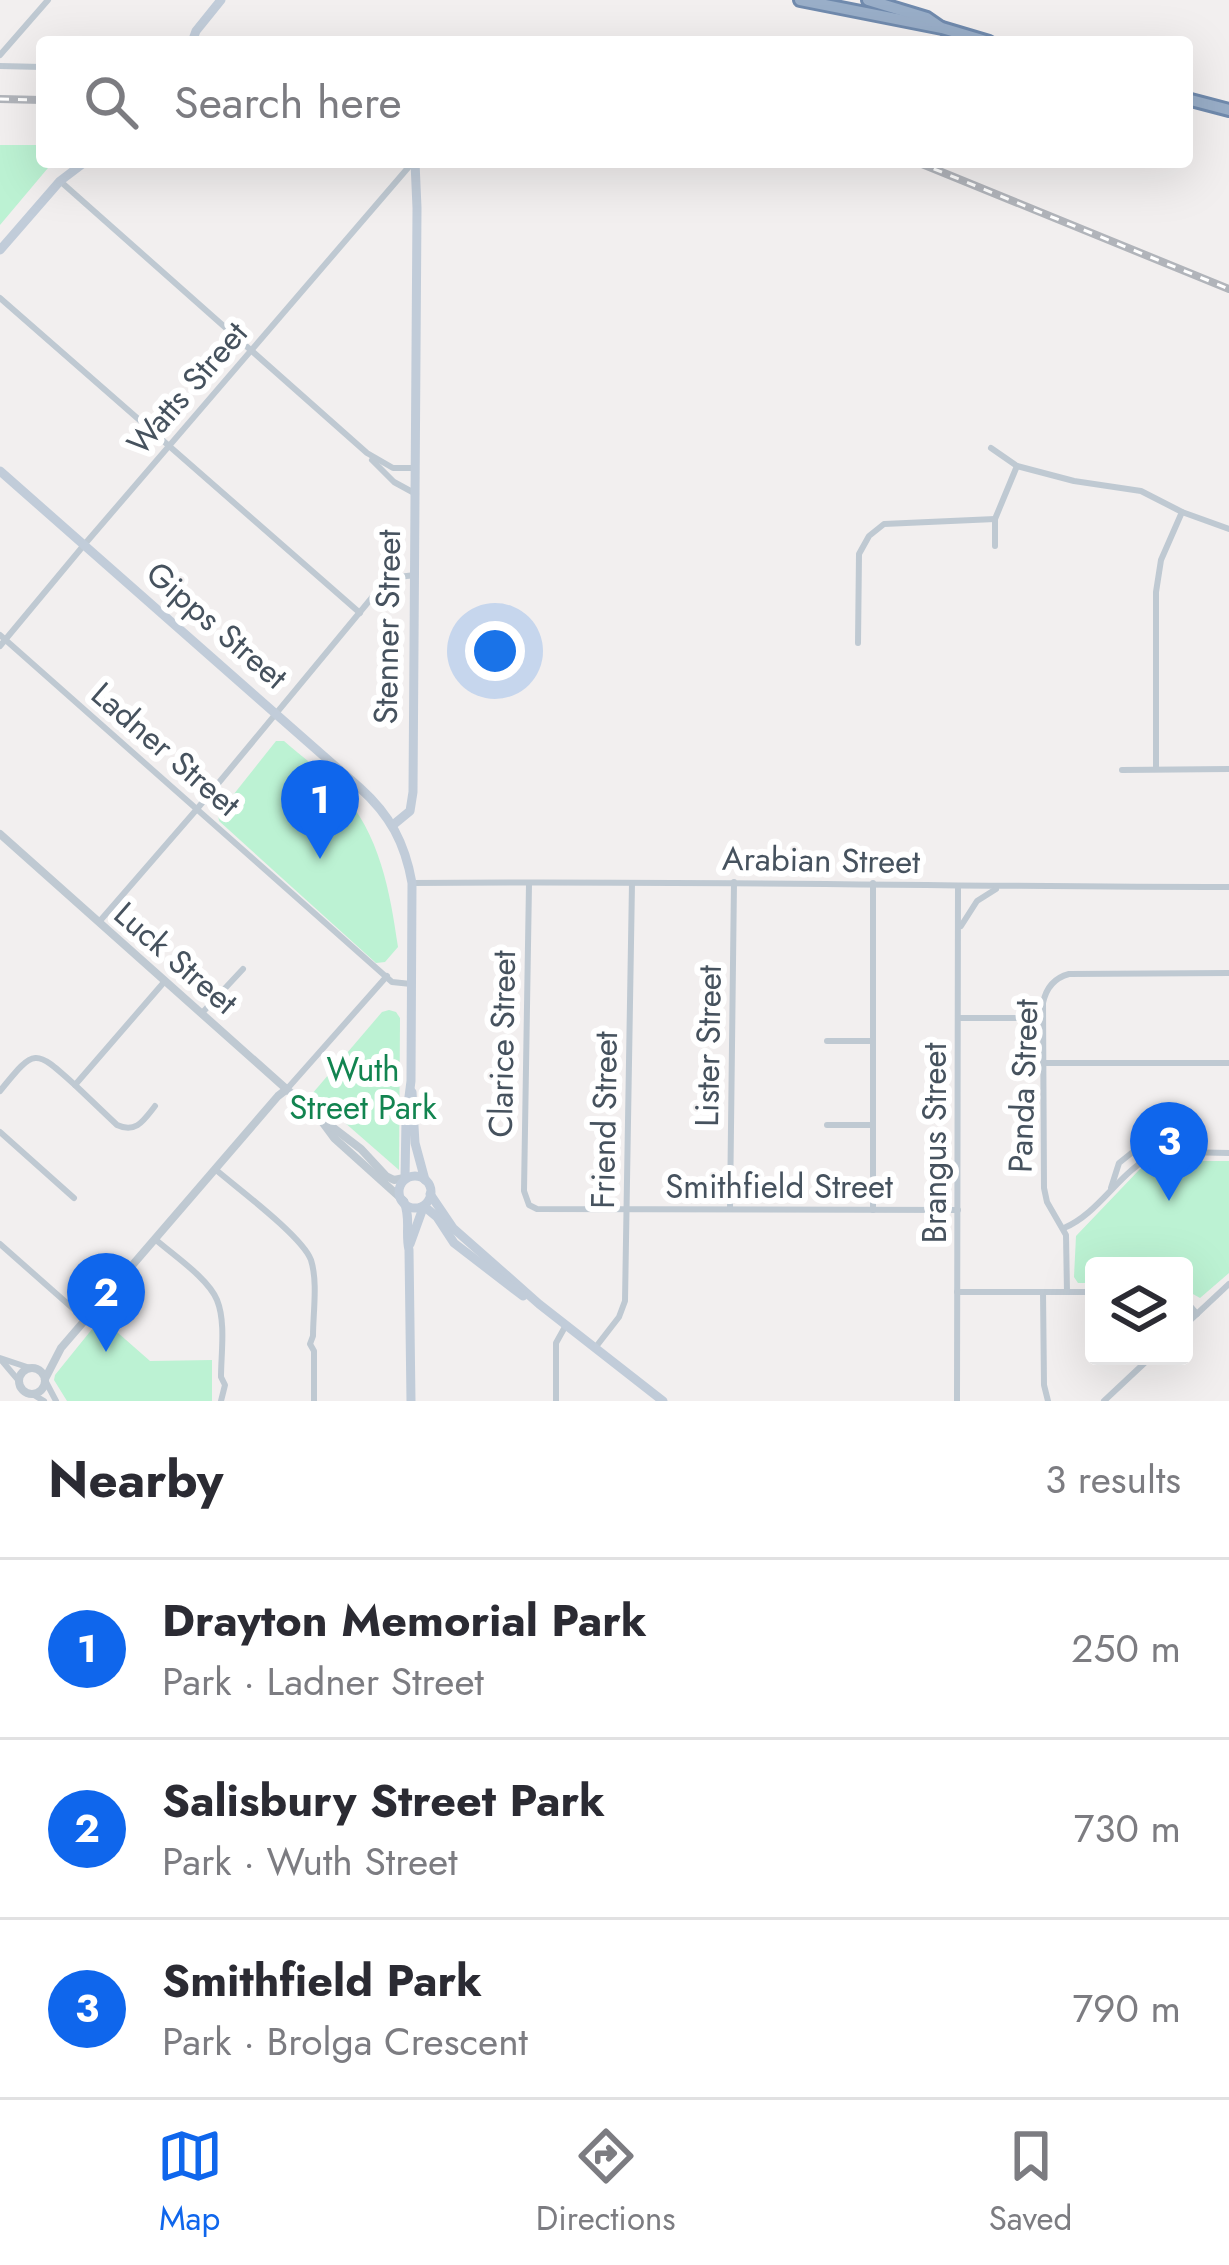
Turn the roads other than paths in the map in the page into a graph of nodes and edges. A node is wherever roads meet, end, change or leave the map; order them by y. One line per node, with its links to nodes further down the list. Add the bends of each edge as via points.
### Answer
1 (48, 0): 8 (street)
2 (221, 0): 6 (main road)
3 (800, 0): 5 (highway)
4 (868, 0): 5 (highway)
5 (942, 28): 7 (highway)
6 (192, 36)
7 (969, 36)
8 (0, 55)
9 (0, 66): 10 (street)
10 (36, 67)
11 (1193, 101): 12 (highway)
12 (1229, 110)
13 (78, 168): 16 (main road)
14 (409, 168): 19 (street, Watts Street)
15 (414, 168): 24 (main road, Stenner Street)
16 (60, 181): 17 (main road); 19 (street)
17 (0, 250)
18 (0, 298): 20 (street)
19 (252, 350): 20 (street, Watts Street); 22 (street)
20 (169, 447): 30 (street, Watts Street); 33 (street)
21 (991, 448): 23 (street)
22 (368, 453): 24 (street, via 393,468); 26 (street)
23 (1017, 466): 27 (street, via 1141,491); 28 (street)
24 (416, 468): 26 (main road, Stenner Street)
25 (0, 471): 30 (main road, Gipps Street)
26 (416, 494): 32 (main road, Stenner Street)
27 (1182, 512): 29 (street); 37 (street, via 1156,592)
28 (995, 519): 31 (street); 35 (street, via 884,524 869,536 859,554)
29 (1229, 529)
30 (84, 545): 34 (street, Watts Street); 36 (main road, Gipps Street)
31 (995, 546)
32 (415, 575): 33 (street, via 391,578); 41 (main road, Stenner Street, via 413,800)
33 (360, 613): 36 (street)
34 (2, 640): 40 (street, Ladner Street)
35 (858, 643)
36 (277, 713): 40 (street); 41 (main road, Gipps Street)
37 (1156, 769): 38 (street); 39 (street)
38 (1121, 770)
39 (1229, 770)
40 (197, 809): 51 (street); 55 (street, Ladner Street)
41 (393, 825): 43 (main road)
42 (0, 834): 51 (street, Luck Street)
43 (412, 883): 44 (street, Arabian Street); 57 (main road)
44 (529, 883): 45 (street, Arabian Street); 83 (street, Clarice Street)
45 (632, 883): 46 (street, Arabian Street); 85 (street, Friend Street)
46 (734, 883): 47 (street, Arabian Street); 86 (street, Lister Street)
47 (873, 884): 48 (street, Arabian Street); 62 (street)
48 (958, 886): 50 (street, Arabian Street); 52 (street, Brangus Street)
49 (1229, 886): 50 (street, Arabian Street)
50 (1006, 887): 52 (street, via 972,906)
51 (99, 922): 56 (street, Luck Street)
52 (958, 938): 59 (street, Brangus Street)
53 (243, 969): 58 (street)
54 (1229, 973): 60 (street, Panda Street, via 1070,974 1048,988)
55 (386, 976): 57 (street, Ladner Street); 67 (street)
56 (165, 981): 58 (street, Luck Street); 66 (street)
57 (412, 984): 65 (main road)
58 (202, 1013): 67 (street, Luck Street)
59 (958, 1018): 60 (street); 88 (street, Brangus Street)
60 (1043, 1018): 63 (street, Panda Street)
61 (827, 1041): 62 (street)
62 (873, 1041): 72 (street)
63 (1043, 1063): 64 (street); 90 (street, Panda Street, via 1044,1192)
64 (1229, 1063)
65 (411, 1081): 77 (main road); 78 (main road)
66 (75, 1085): 68 (street, via 34,1057); 69 (street, via 125,1129)
67 (287, 1089): 70 (street, Luck Street); 76 (street)
68 (0, 1090)
69 (155, 1106)
70 (320, 1119): 77 (street, Luck Street, via 386,1176); 82 (street, Luck Street)
71 (827, 1125): 72 (street)
72 (873, 1125): 87 (street)
73 (0, 1132): 81 (street)
74 (1166, 1153): 75 (street); 79 (street, via 1142,1161); 79 (street, via 1130,1153)
75 (1229, 1153)
76 (215, 1168): 92 (street); 118 (street, via 308,1253)
77 (405, 1178): 78 (main road); 82 (main road)
78 (424, 1180): 80 (main road)
79 (1111, 1188): 90 (street)
80 (430, 1194): 84 (main road); 100 (main road, via 458,1232)
81 (74, 1198)
82 (404, 1201): 84 (main road); 94 (main road)
83 (529, 1204): 85 (street, Smithfield Street)
84 (424, 1207): 89 (main road); 91 (main road)
85 (626, 1209): 86 (street, Smithfield Street); 107 (street, Friend Street, via 624,1306)
86 (730, 1210): 87 (street, Smithfield Street)
87 (873, 1210): 88 (street, Smithfield Street)
88 (958, 1210): 96 (street, Brangus Street)
89 (443, 1228): 91 (main road); 100 (main road)
90 (1064, 1228): 98 (street, Panda Street)
91 (415, 1230): 94 (main road)
92 (154, 1239): 104 (street); 114 (street, via 216,1298)
93 (0, 1244): 104 (street)
94 (410, 1250): 119 (main road)
95 (1229, 1284): 102 (street)
96 (957, 1292): 97 (street); 122 (street, Brangus Street)
97 (1043, 1292): 98 (street); 123 (street)
98 (1067, 1292): 99 (street)
99 (1085, 1292)
100 (539, 1304): 105 (main road)
101 (1193, 1309): 102 (street)
102 (1197, 1314): 103 (street)
103 (1193, 1318)
104 (86, 1320): 106 (street)
105 (566, 1325): 107 (main road); 120 (street, via 556,1343)
106 (62, 1348): 110 (street); 111 (street)
107 (596, 1348): 121 (main road)
108 (0, 1359): 110 (street); 112 (street)
109 (1142, 1365): 124 (street)
110 (30, 1368): 111 (street); 112 (street)
111 (46, 1381): 113 (street); 117 (street)
112 (20, 1383): 113 (street); 115 (street)
113 (34, 1395): 115 (street); 116 (street)
114 (221, 1396)
115 (17, 1398)
116 (44, 1401)
117 (56, 1401)
118 (314, 1401)
119 (411, 1401)
120 (556, 1401)
121 (663, 1401)
122 (957, 1401)
123 (1048, 1401)
124 (1104, 1401)

